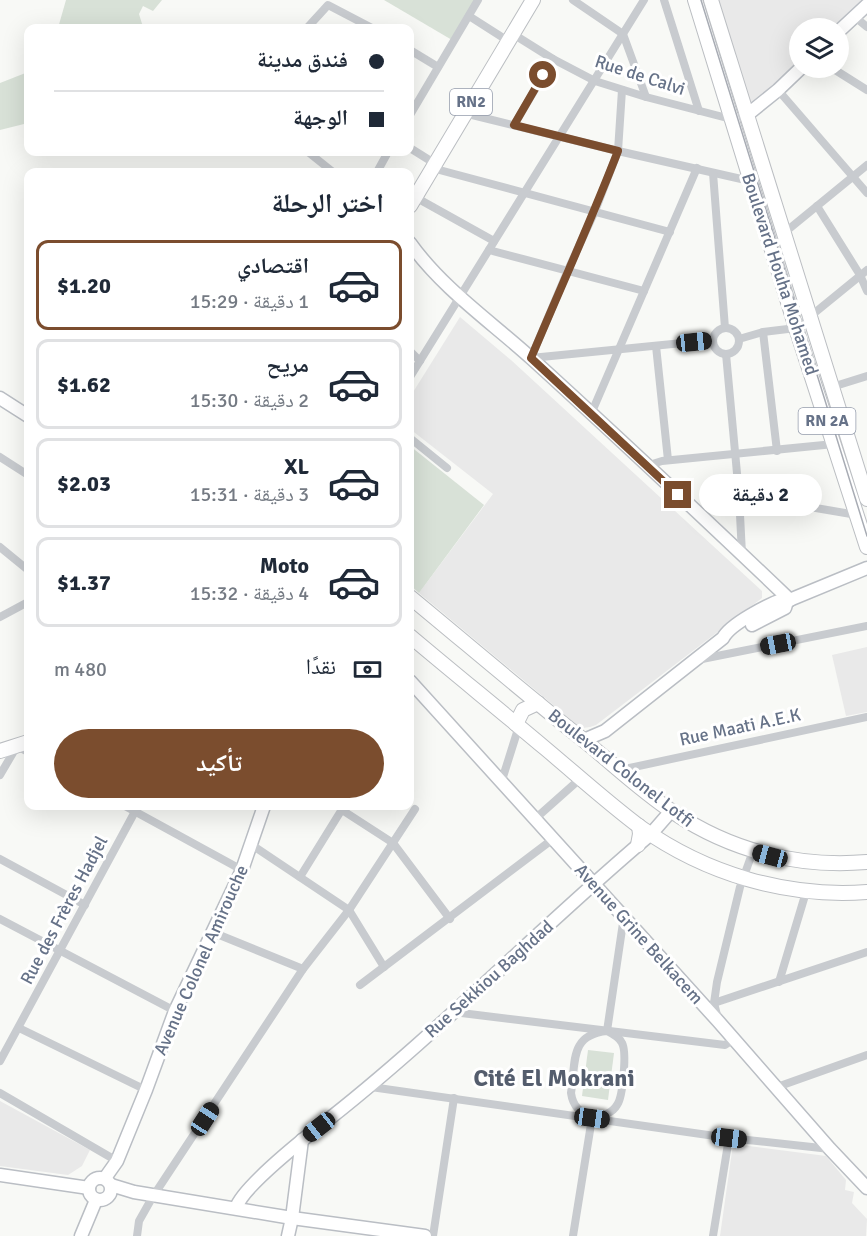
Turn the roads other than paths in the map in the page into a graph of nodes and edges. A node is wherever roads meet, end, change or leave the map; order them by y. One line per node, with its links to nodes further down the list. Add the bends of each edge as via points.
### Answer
1 (478, 0): 9 (street)
2 (533, 0): 16 (main road, RN2)
3 (573, 0): 15 (street)
4 (644, 0): 15 (street)
5 (664, 0): 28 (street)
6 (695, 0): 31 (main road, Boulevard Houha Mohamed / RN 2A)
7 (711, 0): 30 (main road, Boulevard Houha Mohamed / RN 2A)
8 (867, 5): 10 (main road)
9 (469, 16): 16 (street, Rue de Calvi); 19 (street)
10 (855, 17): 11 (main road); 14 (street)
11 (849, 22)
12 (311, 24): 13 (street, via 328,5)
13 (364, 24)
14 (867, 27)
15 (624, 34): 22 (street); 26 (street)
16 (511, 37): 18 (street, Rue de Calvi); 29 (main road, RN2)
17 (414, 52): 19 (street)
18 (553, 59): 22 (street, Rue de Calvi); 32 (street)
19 (438, 67): 27 (street)
20 (790, 78): 24 (main road)
21 (848, 78): 25 (street)
22 (595, 81): 23 (street, Rue de Calvi); 33 (street)
23 (622, 90): 26 (street, Rue de Calvi); 35 (street)
24 (777, 90): 30 (main road); 42 (street)
25 (867, 90)
26 (646, 97): 28 (street, Rue de Calvi)
27 (414, 108)
28 (699, 111): 31 (street, Rue de Calvi)
29 (464, 112): 32 (street); 38 (main road, RN2)
30 (747, 115): 31 (street); 51 (main road, Boulevard Houha Mohamed / RN 2A)
31 (731, 119): 43 (main road, Boulevard Houha Mohamed / RN 2A)
32 (514, 125): 33 (street)
33 (560, 135): 35 (street); 45 (street)
34 (414, 151): 38 (street)
35 (618, 151): 40 (street); 49 (street)
36 (313, 156): 39 (street)
37 (867, 165): 42 (street)
38 (433, 166): 45 (street); 46 (main road, RN2)
39 (328, 168)
40 (697, 168): 41 (street); 50 (street)
41 (713, 173): 43 (street); 61 (street)
42 (853, 176): 44 (street); 48 (street)
43 (750, 181): 62 (main road, Boulevard Houha Mohamed / RN 2A)
44 (867, 193)
45 (524, 194): 49 (street); 52 (street)
46 (414, 198)
47 (414, 202): 52 (street)
48 (817, 206): 51 (street); 56 (street)
49 (595, 211): 50 (street); 55 (street)
50 (670, 232): 57 (street)
51 (784, 233): 60 (main road, Boulevard Houha Mohamed / RN 2A)
52 (494, 241): 53 (street)
53 (489, 250): 55 (street); 59 (street)
54 (415, 256): 59 (main road)
55 (568, 270): 57 (street); 70 (street)
56 (863, 272): 58 (street); 60 (street)
57 (644, 291): 67 (street)
58 (867, 291)
59 (460, 296): 70 (main road); 71 (street)
60 (809, 316): 62 (street); 74 (main road, Boulevard Houha Mohamed / RN 2A)
61 (726, 328): 64 (street, via 734,330); 65 (street, via 715,333)
62 (796, 328): 63 (street); 79 (main road, Boulevard Houha Mohamed / RN 2A)
63 (763, 332): 64 (street); 80 (street)
64 (739, 339): 68 (street, via 735,350)
65 (713, 340): 66 (street); 68 (street, via 718,351)
66 (656, 346): 67 (street); 83 (street)
67 (618, 351): 70 (street); 77 (street)
68 (726, 354): 81 (street)
69 (414, 355): 71 (street)
70 (531, 358): 77 (main road)
71 (420, 361): 72 (street)
72 (414, 371)
73 (867, 376): 74 (street)
74 (832, 387): 85 (main road, Boulevard Houha Mohamed / RN 2A)
75 (0, 398): 76 (main road)
76 (24, 413)
77 (591, 414): 84 (main road)
78 (414, 441): 86 (street)
79 (834, 444): 80 (street); 90 (main road, Boulevard Houha Mohamed / RN 2A)
80 (777, 451): 81 (street)
81 (735, 455): 83 (street); 88 (street)
82 (0, 458): 87 (street)
83 (668, 460): 84 (street)
84 (646, 466): 93 (main road)
85 (862, 467): 89 (main road, Boulevard Houha Mohamed / RN 2A)
86 (447, 468)
87 (24, 473)
88 (739, 495): 90 (street); 93 (street)
89 (867, 499)
90 (857, 515): 92 (main road, Boulevard Houha Mohamed / RN 2A)
91 (0, 547): 94 (street)
92 (867, 547)
93 (742, 554): 97 (main road)
94 (24, 567)
95 (867, 568): 97 (main road)
96 (414, 600): 104 (main road, Boulevard Colonel Lotfi)
97 (789, 600): 102 (main road, via 773,603 730,629)
98 (24, 604): 99 (street)
99 (0, 616)
100 (867, 626): 102 (street)
101 (414, 639): 106 (main road, Boulevard Colonel Lotfi)
102 (694, 661): 109 (main road)
103 (414, 685): 116 (main road, Avenue Grine Belkacem)
104 (523, 691): 105 (main road, Boulevard Colonel Lotfi); 106 (main road, via 516,708)
105 (538, 703): 108 (main road, via 523,710); 109 (main road, Boulevard Colonel Lotfi)
106 (503, 714): 108 (main road, Boulevard Colonel Lotfi)
107 (867, 717): 113 (street, Rue Maati A.E.K)
108 (517, 725): 115 (main road, Boulevard Colonel Lotfi); 116 (street)
109 (589, 745): 113 (main road, Boulevard Colonel Lotfi)
110 (24, 746): 112 (main road)
111 (24, 747): 114 (street)
112 (0, 751)
113 (620, 770): 123 (main road, Boulevard Colonel Lotfi)
114 (0, 776)
115 (580, 778): 124 (street); 125 (main road, Boulevard Colonel Lotfi)
116 (502, 780): 124 (main road, Avenue Grine Belkacem)
117 (415, 809): 127 (street)
118 (136, 810): 139 (street, Rue des Frères Hadjel)
119 (140, 810): 133 (street)
120 (263, 810): 128 (main road, Avenue Colonel Amirouche)
121 (342, 810): 134 (street)
122 (346, 810): 127 (street)
123 (670, 811): 125 (main road); 130 (main road, Boulevard Colonel Lotfi)
124 (536, 818): 126 (main road, Avenue Grine Belkacem)
125 (645, 830): 129 (main road); 135 (main road, Boulevard Colonel Lotfi, via 704,863)
126 (553, 839): 136 (main road, Avenue Grine Belkacem); 143 (street)
127 (393, 843): 140 (street); 143 (street)
128 (252, 845): 133 (main road, Avenue Colonel Amirouche); 134 (street)
129 (638, 845): 136 (main road, Rue Sekkiou Baghdad)
130 (753, 851): 132 (main road, Boulevard Colonel Lotfi, via 819,863); 135 (street)
131 (0, 859): 139 (street)
132 (867, 862)
133 (242, 870): 144 (main road, Avenue Colonel Amirouche)
134 (300, 877): 140 (street)
135 (743, 878): 137 (main road, Boulevard Colonel Lotfi); 151 (street)
136 (594, 883): 141 (main road, Avenue Grine Belkacem); 155 (main road, Rue Sekkiou Baghdad)
137 (806, 892): 138 (main road, Boulevard Colonel Lotfi); 149 (street)
138 (867, 892)
139 (85, 905): 145 (street, Rue des Frères Hadjel)
140 (349, 910): 147 (street); 148 (street)
141 (624, 916): 152 (main road, Avenue Grine Belkacem); 158 (street)
142 (0, 919): 145 (street)
143 (450, 919): 147 (street)
144 (212, 932): 148 (street); 154 (main road, Avenue Colonel Amirouche)
145 (60, 952): 154 (street); 157 (street, Rue des Frères Hadjel)
146 (867, 952): 149 (street)
147 (384, 967): 150 (street)
148 (303, 969): 176 (street)
149 (779, 982): 153 (street)
150 (360, 985)
151 (716, 990): 152 (street, via 707,998); 153 (street)
152 (694, 994): 156 (main road, Avenue Grine Belkacem)
153 (714, 1003): 156 (street)
154 (174, 1011): 164 (main road, Avenue Colonel Amirouche)
155 (453, 1012): 158 (street); 162 (main road, Rue Sekkiou Baghdad)
156 (718, 1021): 159 (main road, Avenue Grine Belkacem)
157 (19, 1028): 161 (street, Rue des Frères Hadjel); 164 (street)
158 (607, 1031): 159 (street, via 725,1045); 167 (street, via 621,1040 625,1051 620,1098 613,1110); 167 (street, via 588,1035 578,1045 572,1100 579,1111)
159 (734, 1039): 163 (main road, Avenue Grine Belkacem)
160 (867, 1055): 163 (street)
161 (0, 1061)
162 (371, 1087): 166 (street); 169 (main road, Rue Sekkiou Baghdad)
163 (777, 1087): 170 (main road, Avenue Grine Belkacem)
164 (146, 1090): 171 (main road, Avenue Colonel Amirouche)
165 (0, 1093): 171 (street)
166 (454, 1098): 167 (street); 184 (street)
167 (592, 1118): 168 (street); 185 (street)
168 (729, 1138): 170 (street); 186 (street)
169 (302, 1140): 178 (main road, Rue Sekkiou Baghdad, via 248,1189); 179 (main road)
170 (830, 1149): 175 (main road, Avenue Grine Belkacem)
171 (117, 1161): 173 (main road, Avenue Colonel Amirouche)
172 (0, 1175): 174 (main road)
173 (109, 1187): 174 (main road, via 94,1179); 176 (main road); 177 (main road, via 104,1200)
174 (89, 1188): 177 (main road)
175 (867, 1188)
176 (156, 1194): 178 (main road); 181 (street, via 139,1221)
177 (96, 1200): 180 (main road)
178 (236, 1208): 179 (main road)
179 (292, 1218): 182 (main road); 183 (main road)
180 (81, 1236)
181 (137, 1236)
182 (288, 1236)
183 (424, 1236)
184 (433, 1236)
185 (573, 1236)
186 (713, 1236)

